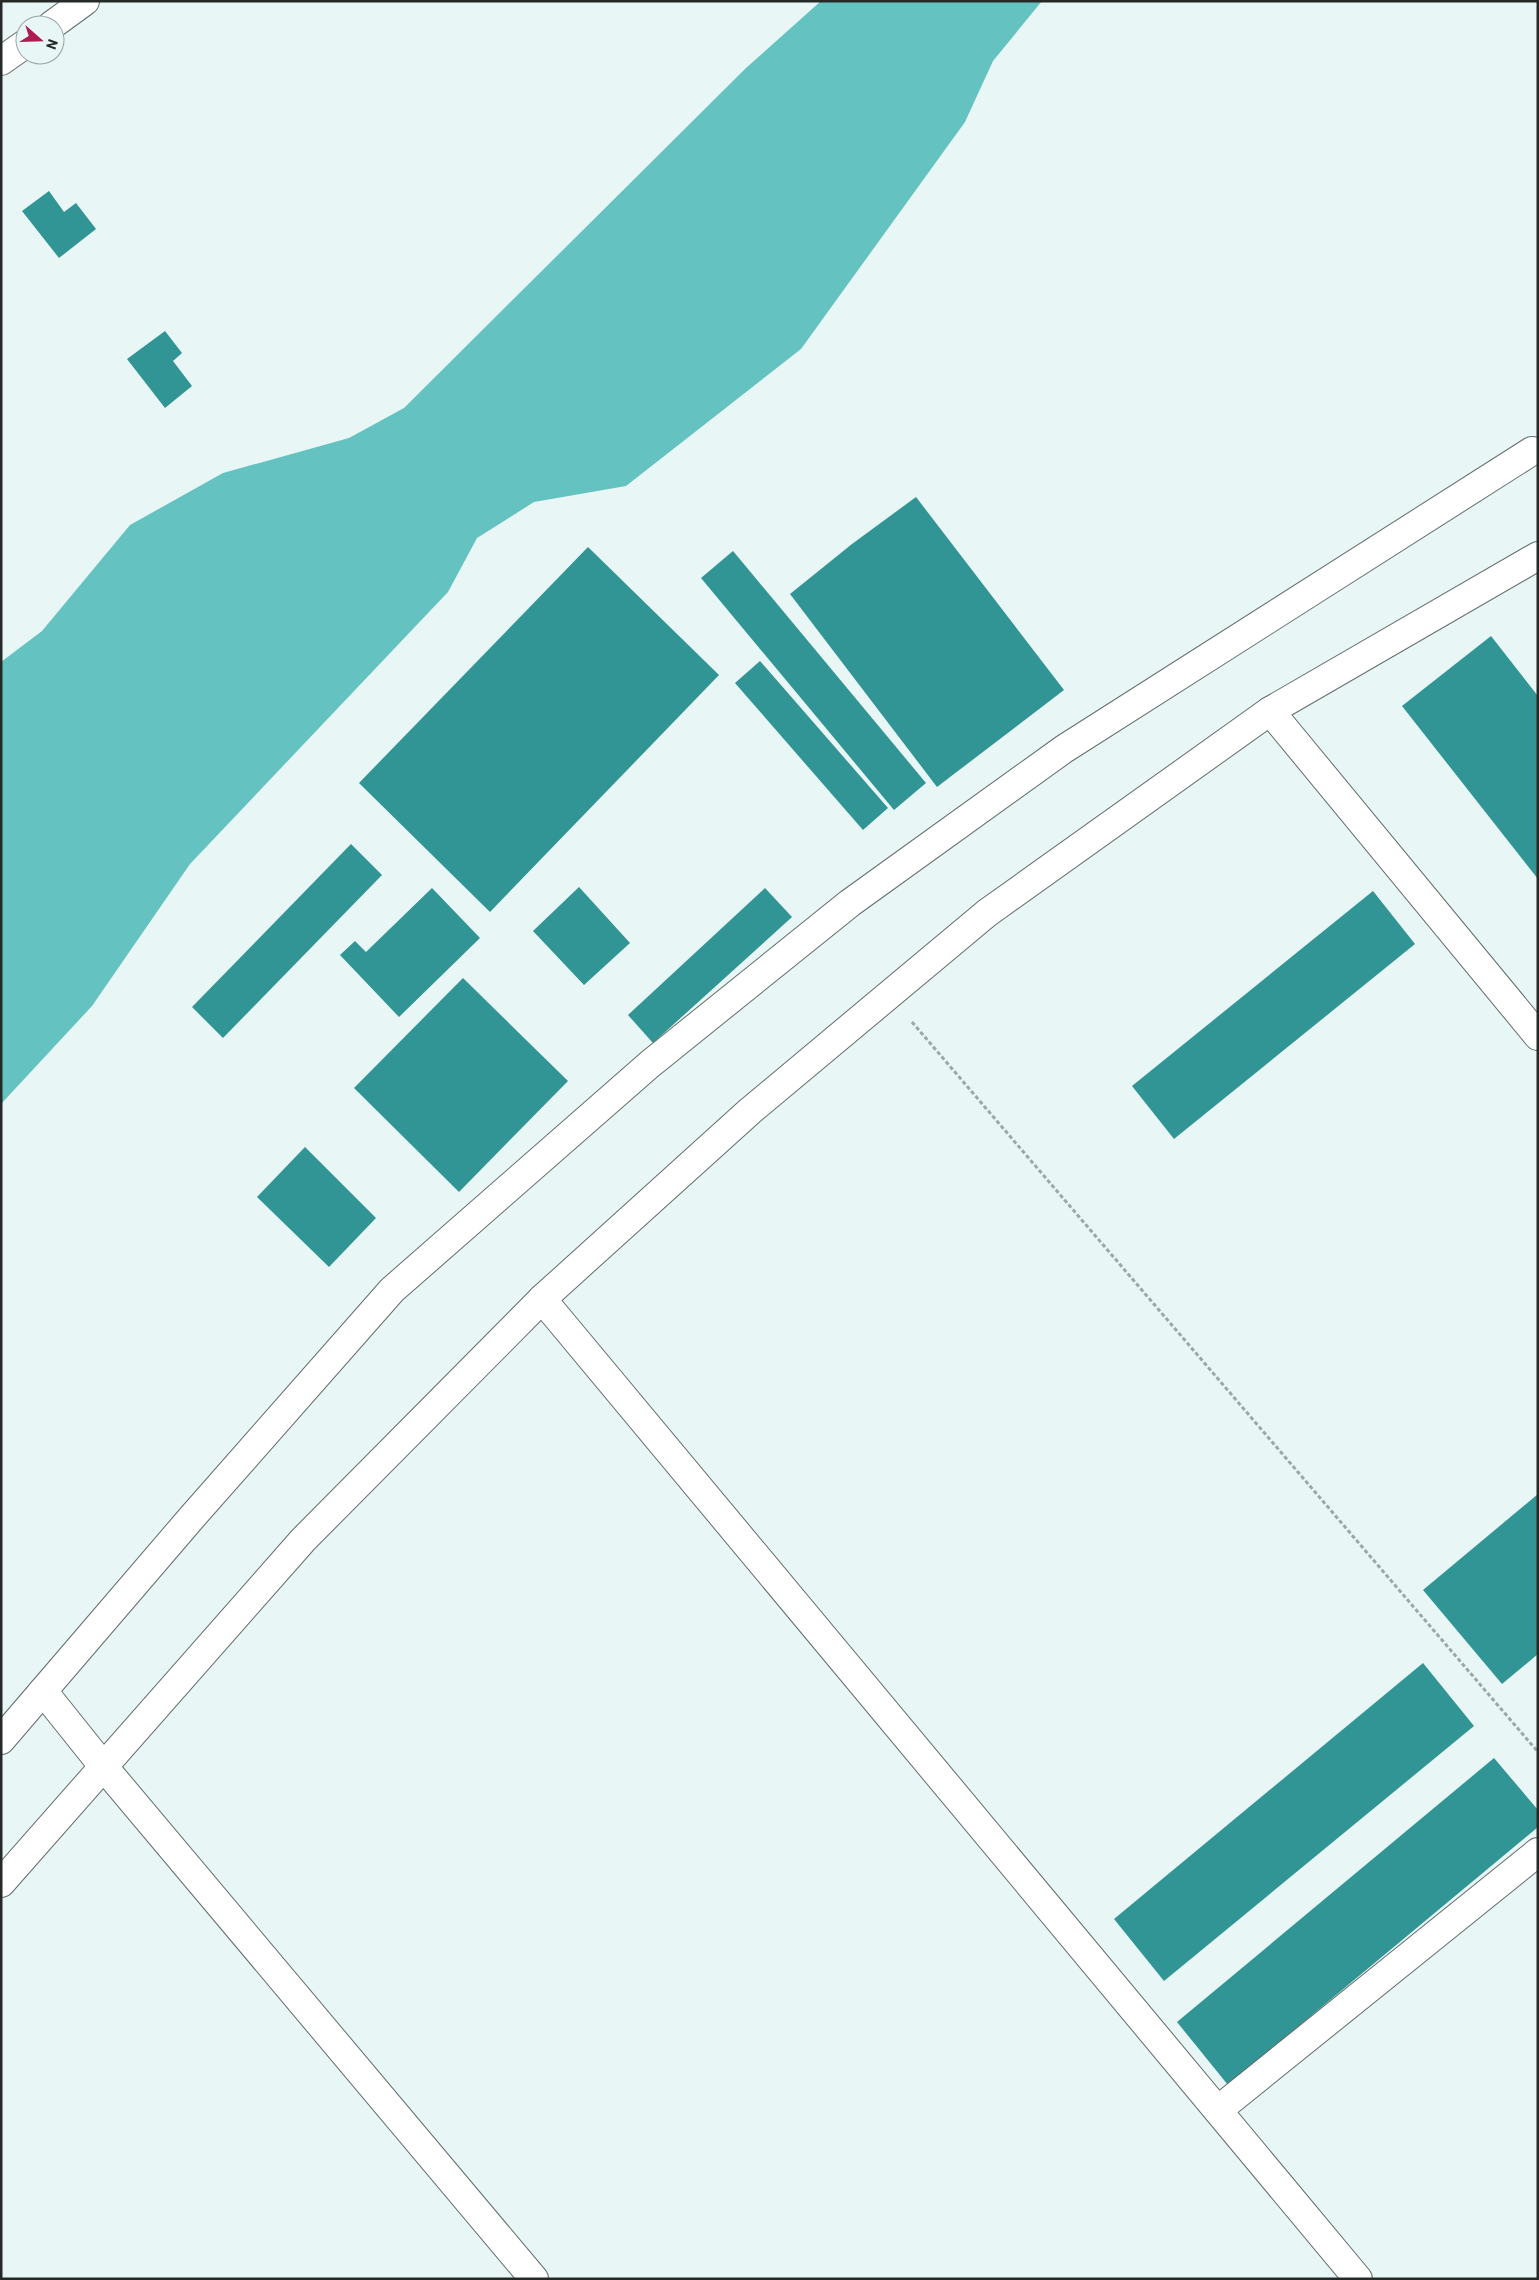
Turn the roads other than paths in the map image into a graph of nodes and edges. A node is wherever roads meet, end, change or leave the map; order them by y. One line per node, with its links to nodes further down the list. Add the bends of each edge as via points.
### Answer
1 (85, 1): 2 (street)
2 (65, 16)
3 (15, 51): 4 (street)
4 (1, 61)
5 (1532, 451): 10 (street, via 1064,749 850,902 650,1064 392,1290)
6 (1538, 556): 7 (street)
7 (1270, 711): 8 (street); 9 (street, via 987,913 750,1111)
8 (1538, 1036)
9 (542, 1299): 12 (street, via 303,1540); 15 (street)
10 (43, 1691): 11 (street); 12 (street)
11 (1, 1740)
12 (103, 1766): 14 (street); 16 (street)
13 (1538, 1852): 15 (street)
14 (1, 1883)
15 (1218, 2110): 17 (street)
16 (534, 2279)
17 (1358, 2279)

